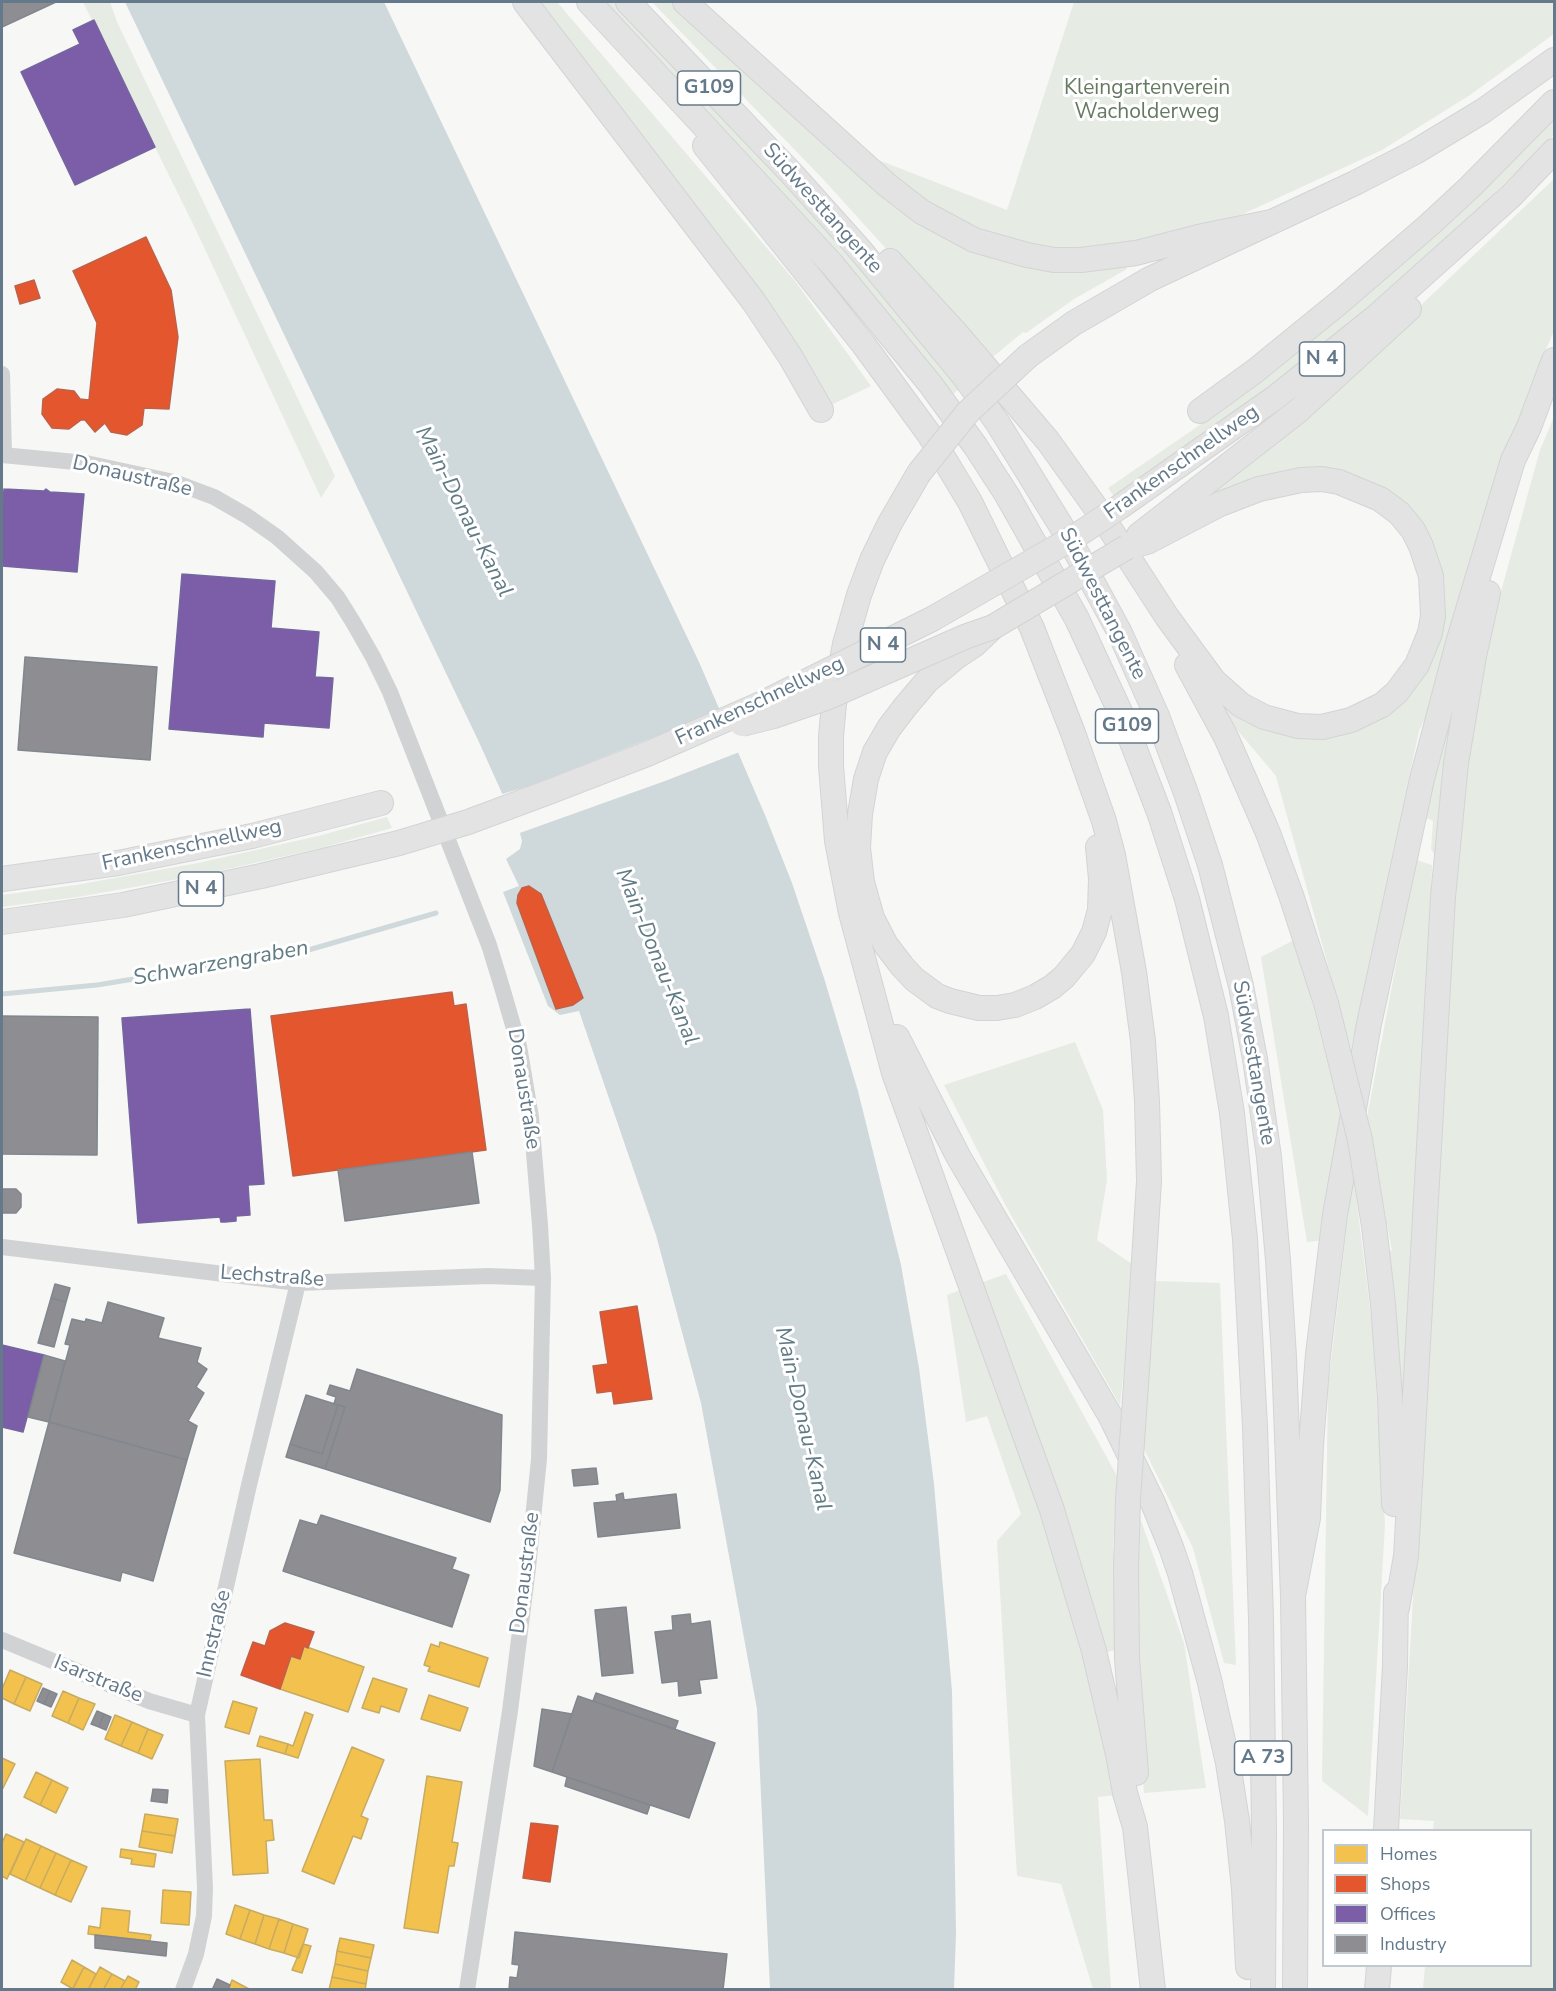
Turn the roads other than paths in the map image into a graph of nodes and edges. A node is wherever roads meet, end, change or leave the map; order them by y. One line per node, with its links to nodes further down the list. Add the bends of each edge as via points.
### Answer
1 (525, 2): 14 (highway, via 754,302)
2 (589, 2): 6 (highway, Südwesttangente / G109)
3 (628, 2): 9 (highway, Südwesttangente / G109)
4 (685, 2): 11 (highway, via 887,185 922,212 974,240 1053,260 1081,260 1136,253)
5 (1554, 60): 11 (highway, via 1432,142)
6 (652, 70): 22 (highway, via 711,155 782,240 929,434 970,502 1032,628); 30 (highway, Südwesttangente / G109, via 831,263 931,385 982,457 1049,567 1122,716 1187,899 1216,1016 1245,1239)
7 (1554, 102): 15 (highway, Frankenschnellweg, via 1429,225 1341,301)
8 (1554, 151): 10 (highway, Frankenschnellweg / N 4)
9 (792, 174): 19 (highway, via 872,242 1017,403 1067,464); 31 (highway, Südwesttangente / G109, via 939,345 1034,478 1120,633 1186,794 1235,958 1263,1110 1279,1271)
10 (1511, 196): 18 (highway, via 1451,271 1298,411); 21 (highway, Frankenschnellweg / N 4, bridge, via 1377,316 1276,397 1076,536 932,619)
11 (1271, 222): 26 (highway, bridge, via 1150,279 1074,323 1028,356 968,412 919,473 878,546 845,644 834,704 831,766 837,841 851,913)
12 (1554, 360): 16 (highway)
13 (2, 374): 17 (street)
14 (821, 410)
15 (1200, 411)
16 (1529, 427): 31 (highway, via 1513,460 1446,688 1371,1013 1327,1269 1313,1413 1308,1518); 32 (highway, via 1523,465 1474,656 1456,763 1431,1093 1406,1556)
17 (3, 455): 28 (street, Donaustraße, via 86,463 174,482 214,497 277,537 338,598 373,657 403,724 501,984 519,1046 531,1117)
18 (1138, 541): 19 (highway, via 1246,493 1277,484 1322,479 1354,487 1399,513 1413,530 1431,576 1430,633 1410,676 1397,692 1367,714 1322,727 1280,722 1241,705 1214,681); 20 (highway, bridge)
19 (1167, 617): 32 (highway, bridge, via 1181,653 1226,737 1291,895 1326,1003 1360,1140 1383,1304)
20 (993, 627): 21 (highway, bridge, via 774,717); 22 (highway, via 927,681 904,707 875,752 866,779 858,848 872,918 902,966 927,989 950,1001 979,1008 1015,1005 1052,987 1083,954 1096,923 1101,889)
21 (681, 739): 25 (highway, Frankenschnellweg / N 4, bridge, via 513,805 399,843 135,902)
22 (1090, 782): 35 (highway, bridge, via 1118,881 1134,972 1148,1112 1149,1181 1126,1568 1127,1659 1138,1792)
23 (381, 802): 24 (highway, Frankenschnellweg / N 4, via 252,836 118,863)
24 (2, 879)
25 (2, 922)
26 (870, 977): 35 (highway, via 894,1073 1064,1547 1094,1651); 41 (highway, via 908,1063 958,1156 1111,1417 1171,1547 1209,1679 1228,1763 1244,1889)
27 (2, 1247): 29 (street, Lechstraße)
28 (543, 1278): 29 (street, Lechstraße, via 488,1276); 39 (street, Donaustraße, via 539,1459 528,1568)
29 (298, 1283): 34 (street, Innstraße)
30 (1259, 1526): 42 (highway, A 73)
31 (1293, 1596): 43 (highway, A 73)
32 (1397, 1608): 36 (highway)
33 (2, 1640): 34 (street, Isarstraße, via 149,1701)
34 (197, 1715): 38 (street, Innstraße, via 204,1916)
35 (1136, 1827): 40 (highway)
36 (1386, 1829)
37 (1378, 1967): 44 (highway)
38 (183, 1989)
39 (467, 1989)
40 (1153, 1989)
41 (1248, 1989)
42 (1263, 1989)
43 (1295, 1989)
44 (1377, 1989)

